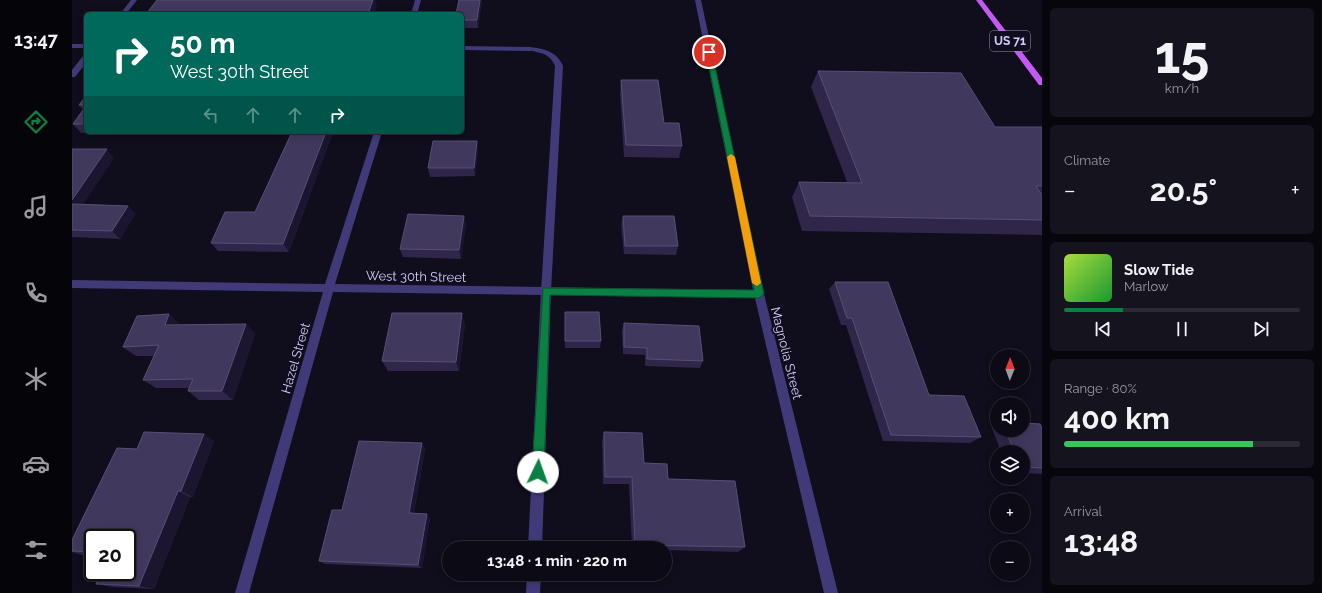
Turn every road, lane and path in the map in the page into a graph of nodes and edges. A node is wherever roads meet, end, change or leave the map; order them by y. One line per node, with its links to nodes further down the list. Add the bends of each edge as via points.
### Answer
1 (134, 0): 5 (street)
2 (418, 0): 6 (street)
3 (698, 0): 17 (street, Magnolia Street)
4 (978, 0): 12 (main road, US 71)
5 (125, 12)
6 (415, 12)
7 (72, 46): 8 (street)
8 (84, 46)
9 (464, 48): 16 (street, via 530,49 552,54 557,58 559,66)
10 (84, 60): 11 (street)
11 (72, 75)
12 (1042, 83)
13 (377, 134): 15 (street, Hazel Street)
14 (72, 284): 15 (street, West 30th Street)
15 (330, 288): 16 (street, West 30th Street); 20 (street, Hazel Street)
16 (546, 291): 17 (street, West 30th Street); 18 (street)
17 (759, 294): 22 (street, Magnolia Street)
18 (535, 541)
19 (534, 581): 21 (street)
20 (242, 593)
21 (533, 593)
22 (831, 593)

